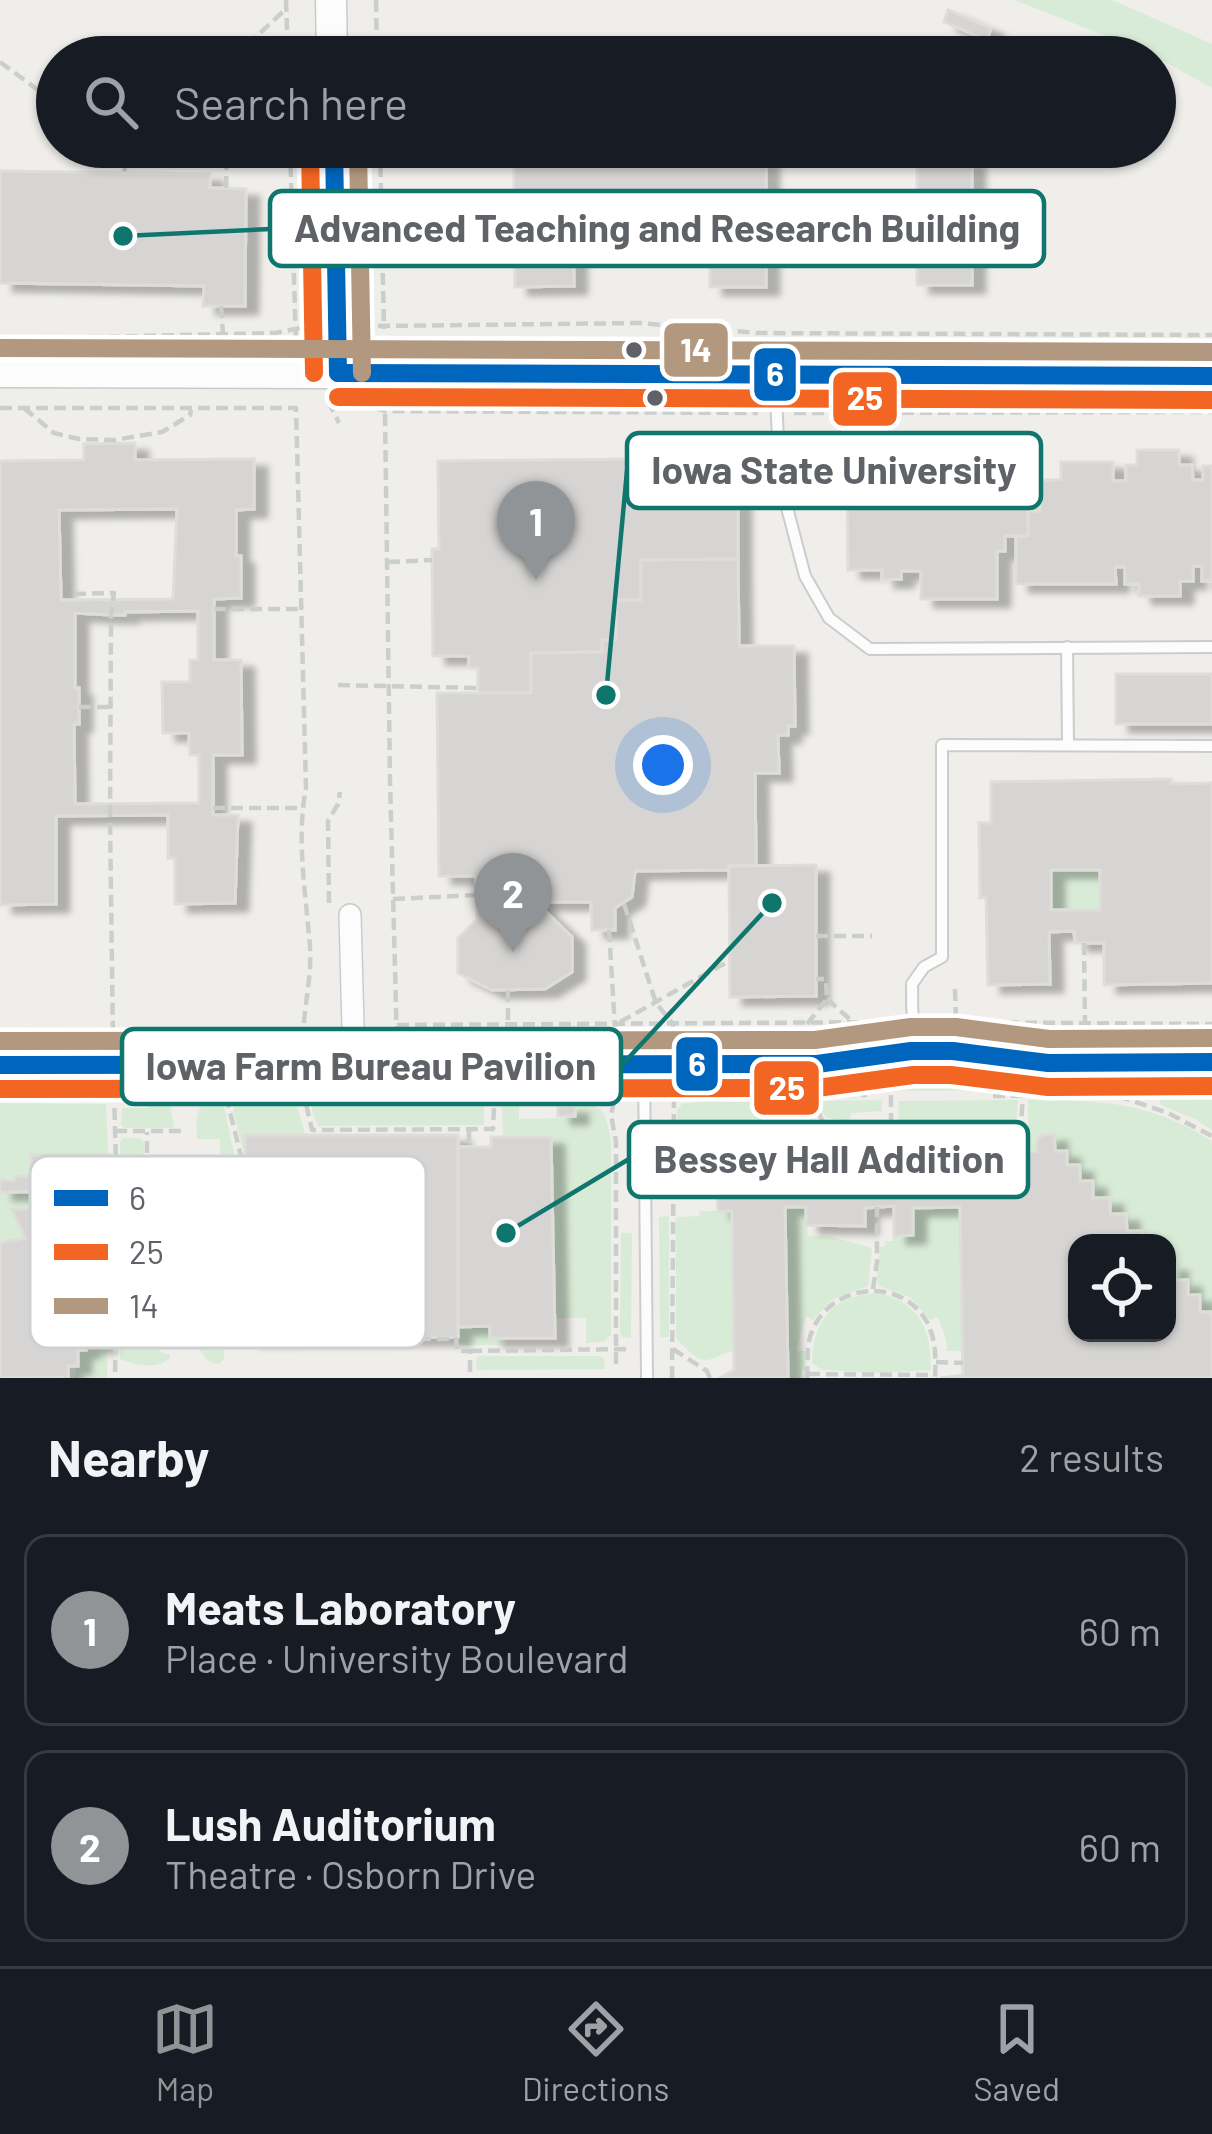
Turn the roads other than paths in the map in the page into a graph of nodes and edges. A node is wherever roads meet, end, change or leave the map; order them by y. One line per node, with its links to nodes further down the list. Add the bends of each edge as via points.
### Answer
1 (331, 0): 2 (main road)
2 (332, 36)
3 (334, 168): 5 (main road)
4 (0, 372): 5 (main road)
5 (338, 373): 6 (main road)
6 (775, 374): 7 (main road); 9 (lane, via 780,481 806,577 829,618 870,649)
7 (1212, 376)
8 (1212, 646): 9 (lane)
9 (1067, 647): 10 (lane)
10 (1068, 745): 11 (lane); 13 (lane, via 942,745 942,957 912,984 913,1022 921,1038)
11 (1212, 746)
12 (350, 915): 16 (street)
13 (953, 1051): 15 (street); 19 (street, via 890,1052)
14 (1212, 1062): 15 (street)
15 (1048, 1063): 19 (street, via 950,1075)
16 (354, 1064): 17 (street); 18 (street)
17 (644, 1064): 19 (street); 20 (lane)
18 (0, 1065)
19 (817, 1074)
20 (646, 1378)

